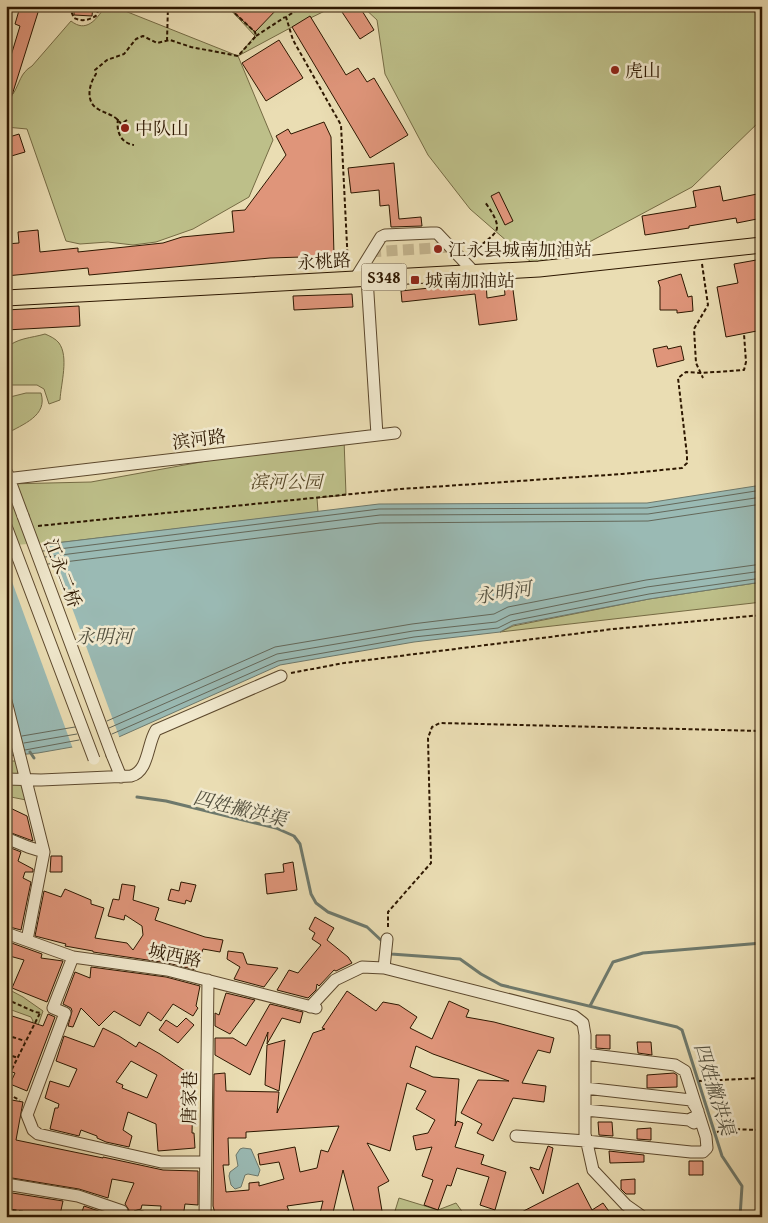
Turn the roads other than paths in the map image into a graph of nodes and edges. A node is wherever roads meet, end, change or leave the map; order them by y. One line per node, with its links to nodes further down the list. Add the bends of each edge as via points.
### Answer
1 (762, 245): 2 (main road, 永桃路 / S348, via 540,269)
2 (474, 272): 3 (main road, 永桃路 / S348); 3 (street, via 437,233 431,232 381,237)
3 (357, 278): 4 (main road, 永桃路 / S348); 6 (street)
4 (6, 298)
5 (395, 433): 6 (street, 滨河路)
6 (377, 435): 7 (street, 滨河路)
7 (7, 476): 11 (street, 江永二桥, bridge)
8 (6, 526): 12 (street, 江永二桥, bridge)
9 (281, 676): 11 (street, via 156,730 140,772)
10 (6, 701): 14 (street)
11 (121, 777): 12 (street)
12 (101, 778): 14 (street)
13 (6, 779): 14 (street)
14 (26, 781): 16 (street)
15 (6, 838): 16 (street)
16 (44, 852): 19 (street)
17 (6, 933): 19 (street, 城西路)
18 (387, 939): 21 (street)
19 (27, 940): 20 (street, 城西路)
20 (73, 956): 22 (street, 城西路, via 167,970); 32 (street, via 53,1008 65,1013 27,1115 32,1130 161,1162)
21 (385, 962): 22 (street, 城西路, via 362,967 335,980 313,1008); 23 (street, via 574,1016 583,1023)
22 (208, 980): 32 (street, 唐家巷)
23 (585, 1054): 24 (street); 25 (street, via 675,1065 686,1071)
24 (585, 1088): 25 (street); 26 (street)
25 (692, 1096): 27 (street)
26 (585, 1110): 28 (street); 30 (street)
27 (698, 1111): 28 (street); 31 (street)
28 (689, 1120): 31 (street)
29 (516, 1136): 30 (street)
30 (586, 1137): 31 (street, via 703,1152 707,1148); 36 (street, via 593,1170 626,1205)
31 (706, 1138)
32 (206, 1162): 35 (street, 唐家巷)
33 (6, 1184): 34 (street, via 78,1196)
34 (122, 1211)
35 (205, 1217)
36 (643, 1217)

